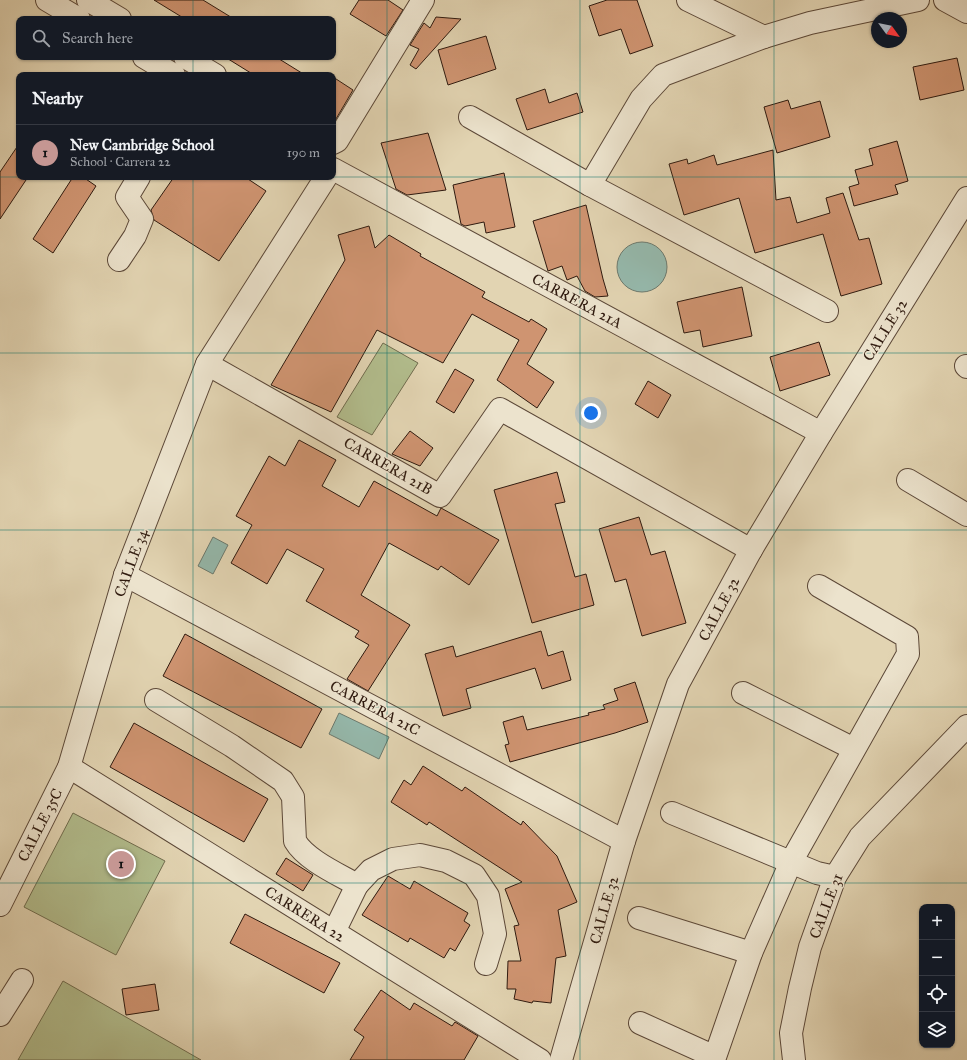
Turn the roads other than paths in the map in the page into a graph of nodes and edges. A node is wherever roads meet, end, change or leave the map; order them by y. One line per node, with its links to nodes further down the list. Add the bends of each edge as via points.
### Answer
1 (47, 0): 8 (street)
2 (88, 0): 9 (street)
3 (423, 0): 16 (street)
4 (688, 0): 10 (street)
5 (918, 0): 10 (street, via 810,23)
6 (945, 0): 7 (street)
7 (967, 12)
8 (74, 16)
9 (115, 16)
10 (764, 37): 20 (street, via 663,74 641,99)
11 (149, 60): 13 (street)
12 (190, 60): 14 (street)
13 (169, 72)
14 (210, 72)
15 (470, 117): 20 (street)
16 (336, 142)
17 (336, 171): 25 (street, CARRERA 21A)
18 (136, 180): 22 (street, via 127,197 142,219 135,236)
19 (324, 180): 24 (street)
20 (590, 185): 23 (street)
21 (967, 198): 25 (street, CALLE 32)
22 (119, 260)
23 (827, 311)
24 (207, 364): 28 (street, CARRERA 21B, via 440,496 500,409); 29 (street, CALLE 34)
25 (821, 433): 28 (street, CALLE 32)
26 (908, 480): 27 (street)
27 (967, 515)
28 (751, 550): 37 (street, CALLE 32, via 678,684)
29 (125, 575): 35 (street, CALLE 34); 37 (street, CARRERA 21C)
30 (819, 586): 34 (street, via 907,637 908,654)
31 (742, 693): 34 (street)
32 (156, 700): 40 (street, via 232,746 283,781 293,797 295,841 298,846)
33 (967, 726): 39 (street, CALLE 31, via 860,837)
34 (854, 749): 38 (street)
35 (69, 767): 41 (street, CALLE 35C); 43 (street, CARRERA 22)
36 (672, 814): 38 (street)
37 (624, 841): 50 (street, CALLE 32)
38 (791, 862): 39 (street, via 817,873); 44 (street)
39 (835, 877): 51 (street, CALLE 31, via 810,947 800,988 792,1033)
40 (357, 885): 43 (street); 45 (street, via 371,870 393,859 420,855 446,861 474,875 488,896 495,934)
41 (0, 905)
42 (639, 918): 44 (street)
43 (334, 932): 49 (street, CARRERA 22)
44 (751, 953): 48 (street, via 715,1057)
45 (486, 964)
46 (22, 980): 47 (street)
47 (0, 1015)
48 (640, 1023)
49 (540, 1060)
50 (561, 1060)
51 (794, 1060)

